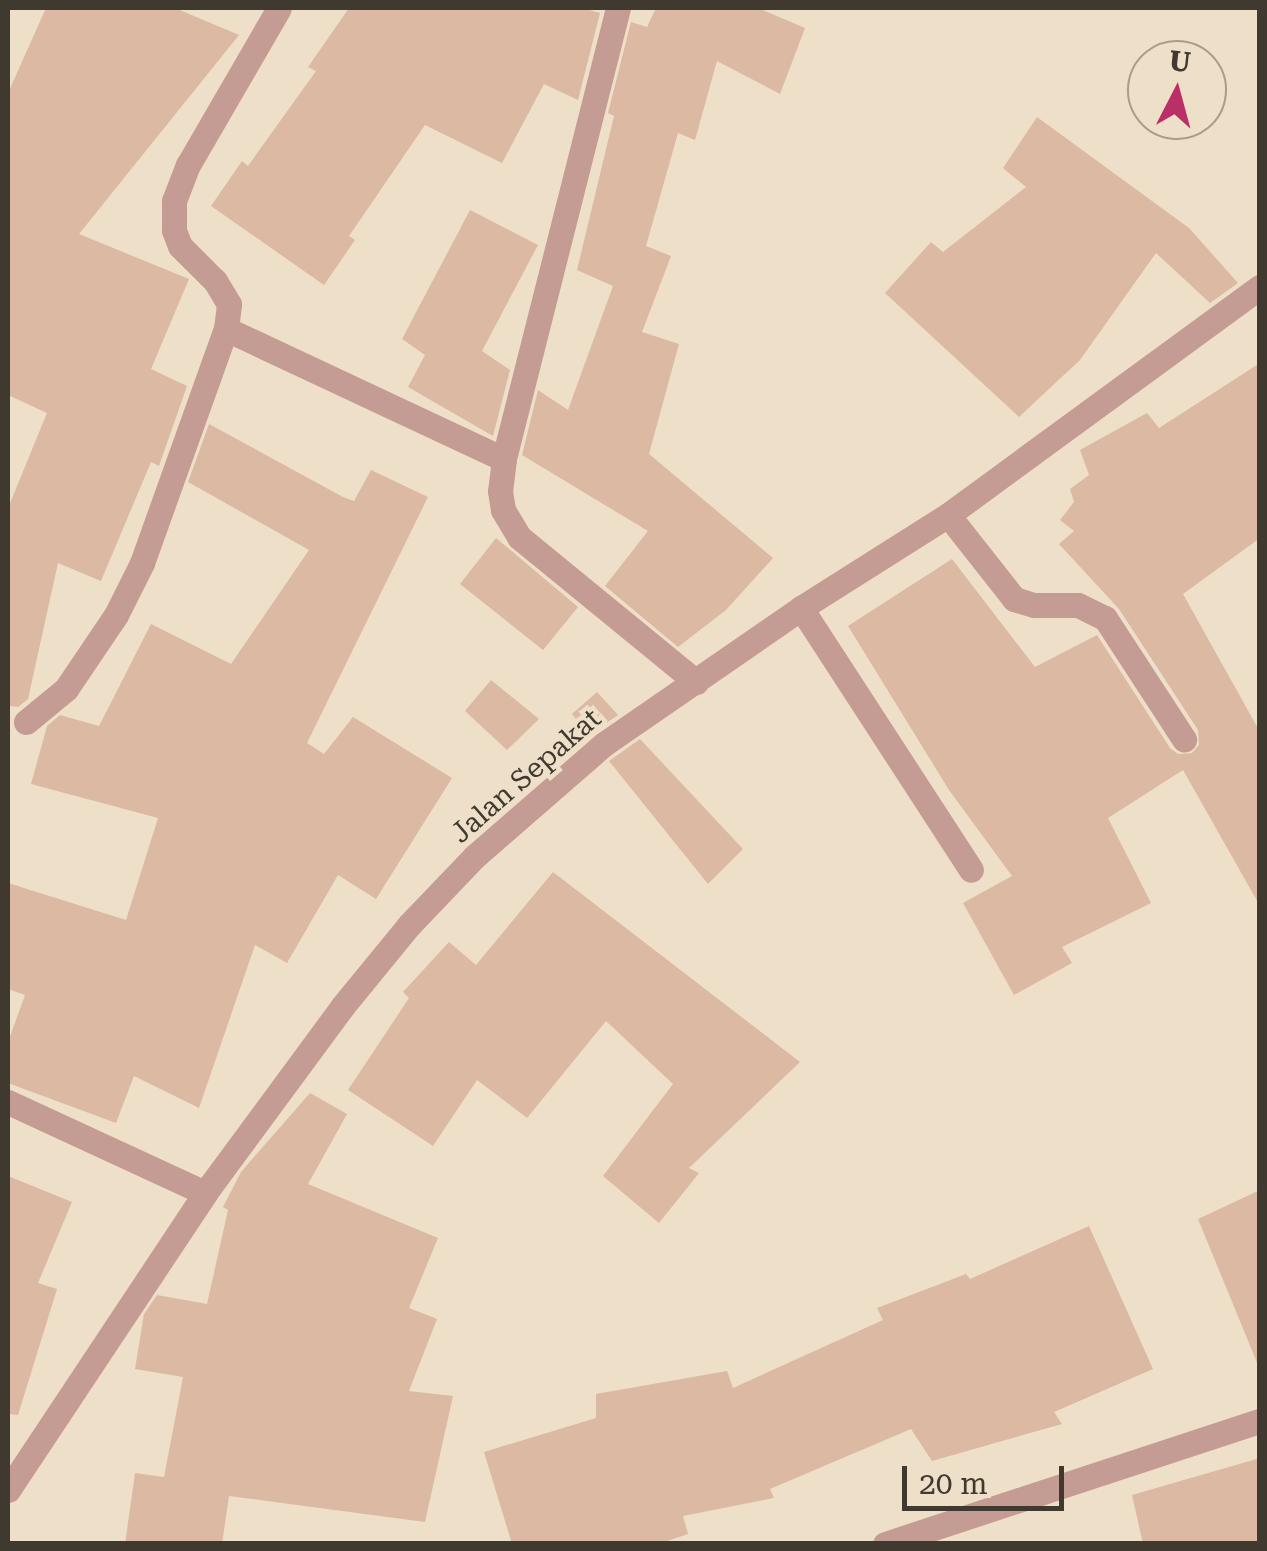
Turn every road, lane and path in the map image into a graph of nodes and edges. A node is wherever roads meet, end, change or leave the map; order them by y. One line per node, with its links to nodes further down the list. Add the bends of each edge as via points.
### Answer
1 (279, 8): 4 (street, via 174,200 180,246 229,304)
2 (618, 8): 5 (street)
3 (1260, 287): 6 (street, Jalan Sepakat)
4 (226, 329): 5 (street); 9 (street, via 125,598 66,689)
5 (504, 459): 8 (street, via 503,510 520,537)
6 (948, 516): 7 (street, Jalan Sepakat); 10 (street, via 1014,599 1034,606 1086,606 1105,618)
7 (801, 608): 8 (street, Jalan Sepakat); 11 (street)
8 (696, 682): 13 (street, Jalan Sepakat, via 604,744 474,857 342,1007)
9 (26, 722)
10 (1184, 739)
11 (971, 870)
12 (8, 1102): 13 (street)
13 (205, 1193): 15 (street, Jalan Sepakat)
14 (1260, 1421): 16 (street)
15 (8, 1490)
16 (885, 1544)

